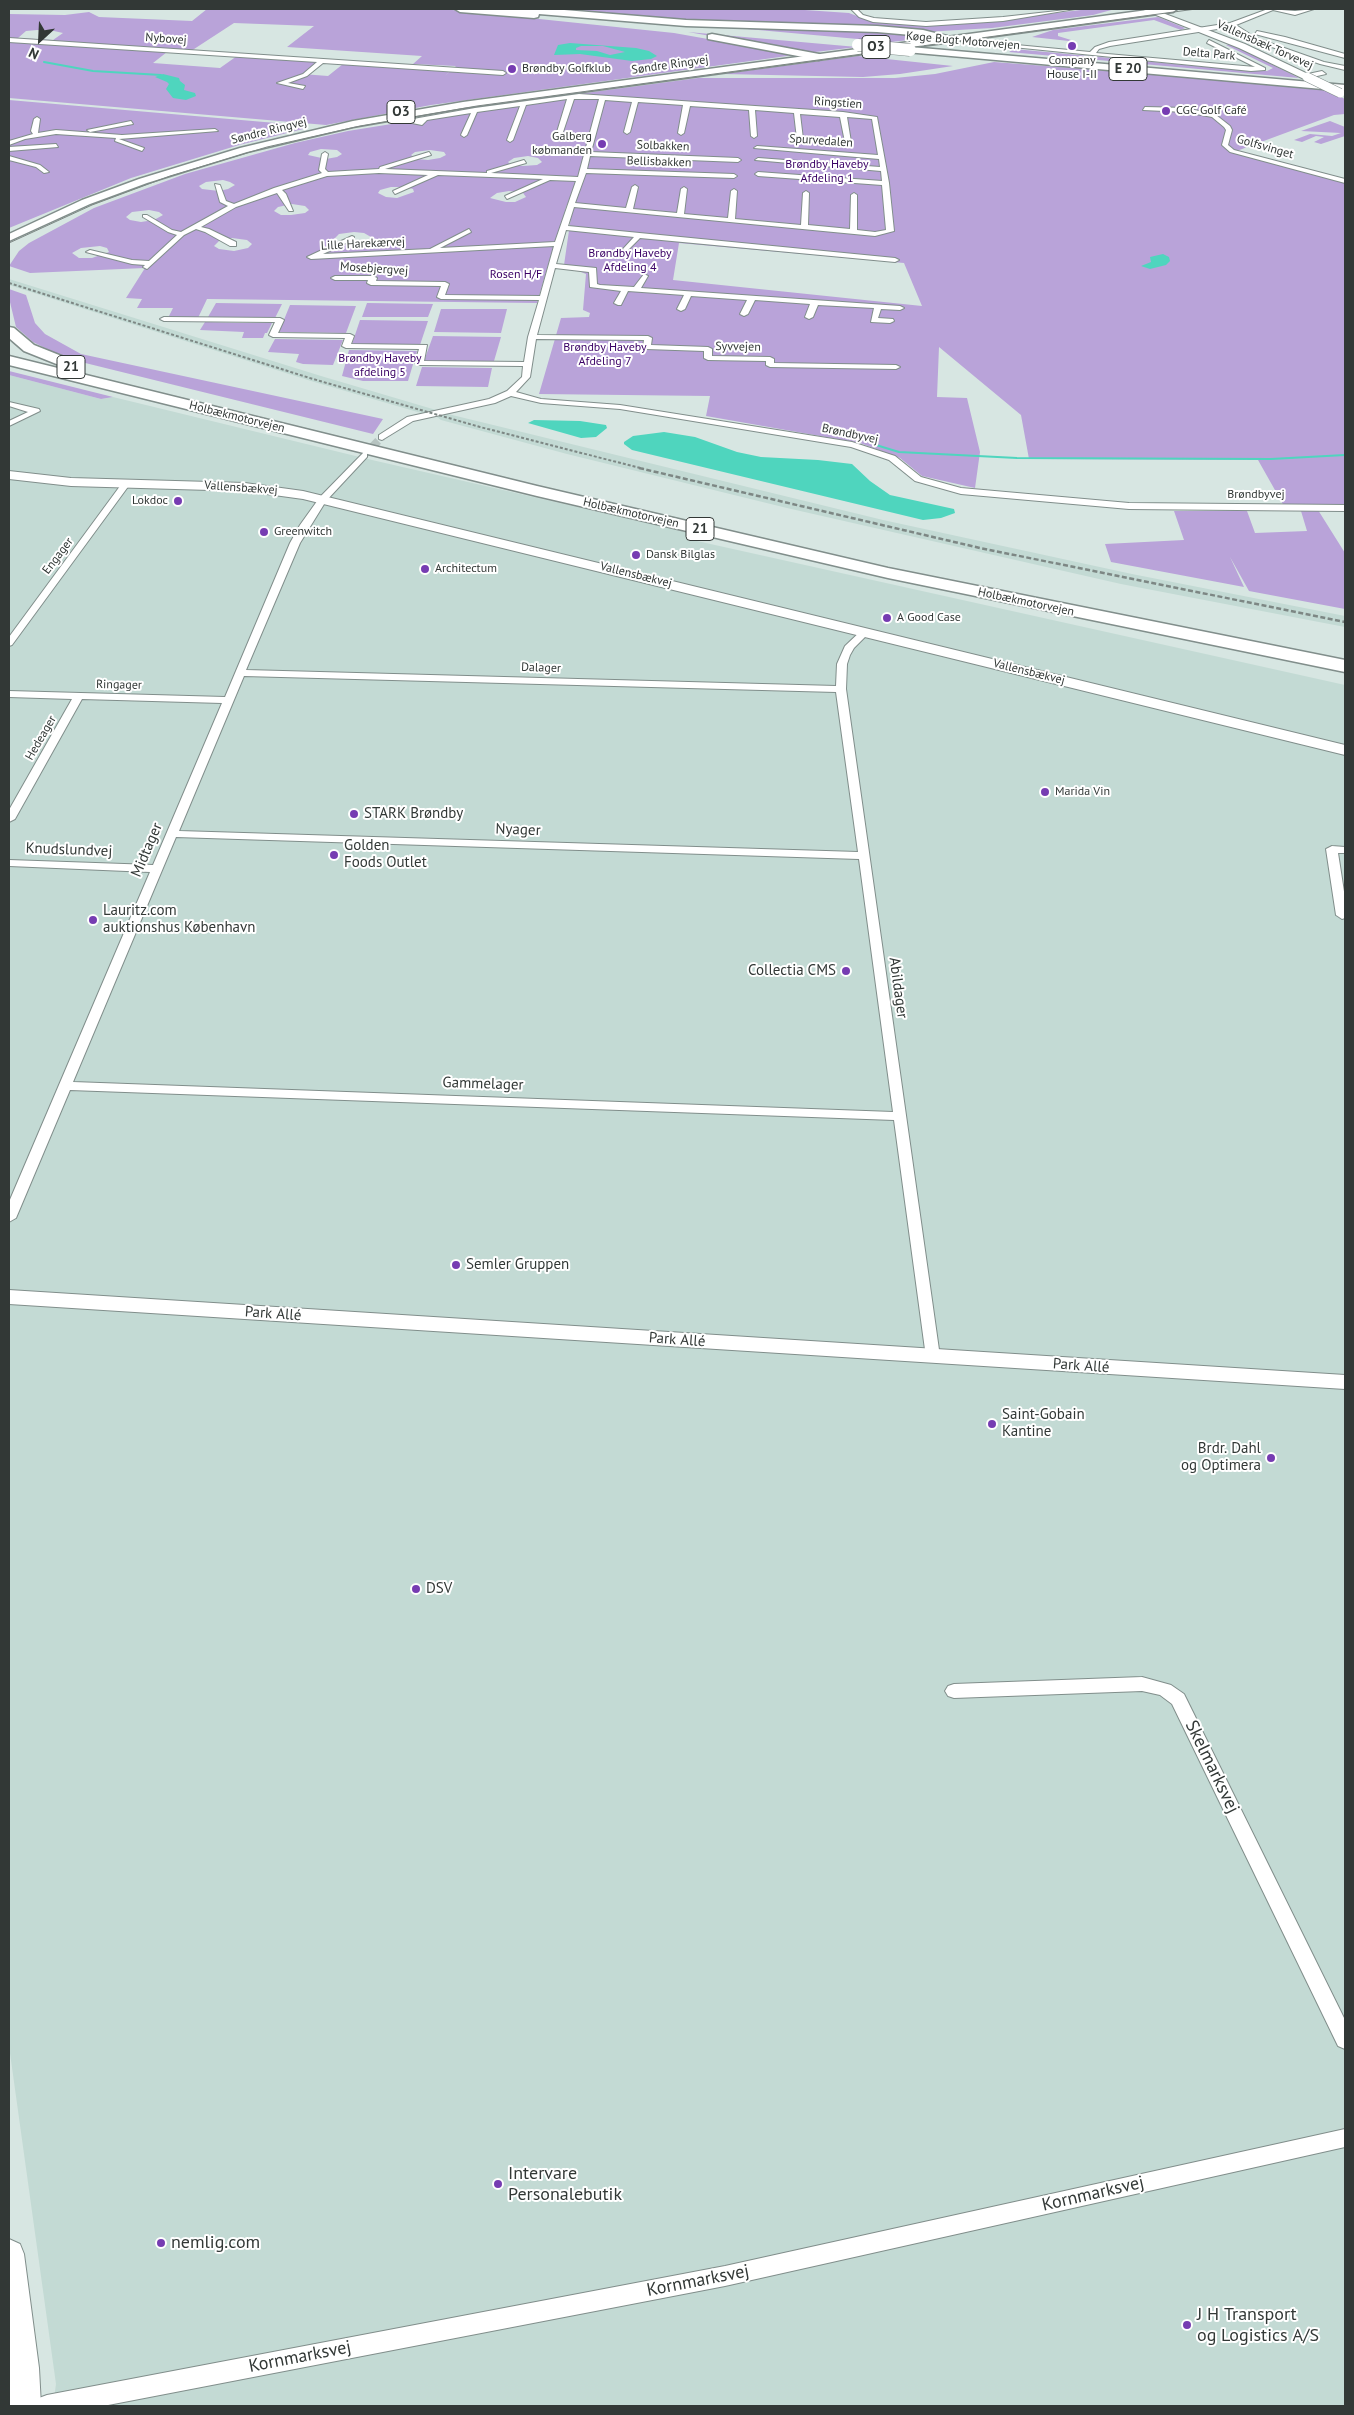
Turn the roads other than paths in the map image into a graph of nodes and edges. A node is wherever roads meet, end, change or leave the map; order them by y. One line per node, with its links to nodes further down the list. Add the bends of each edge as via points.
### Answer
1 (459, 9): 21 (highway); 30 (highway, via 700,35)
2 (504, 9): 24 (highway, Køge Bugt Motorvejen / E 20)
3 (517, 9): 22 (highway, via 686,23 877,29)
4 (854, 9): 16 (street, via 861,16 873,20)
5 (1021, 9): 12 (street)
6 (1072, 9): 12 (street)
7 (1173, 9): 10 (main road, Søndre Ringvej / O3)
8 (1273, 9): 9 (street, via 1295,12); 17 (street, Delta Park)
9 (1311, 9)
10 (1154, 10): 18 (street, Vallensbæk Torvevej); 22 (main road, Søndre Ringvej / O3); 26 (main road, Søndre Ringvej / O3)
11 (972, 13): 15 (street)
12 (1027, 16): 15 (street)
13 (881, 18): 16 (street, via 922,17)
14 (1270, 18): 20 (street, via 1252,25)
15 (978, 22): 16 (street)
16 (926, 24)
17 (1232, 25): 18 (street, Delta Park); 19 (street)
18 (1205, 30): 28 (street, Delta Park, via 1110,43); 33 (street, Vallensbæk Torvevej)
19 (1243, 32): 20 (street); 33 (street, via 1322,63)
20 (1253, 32): 29 (street)
21 (775, 37)
22 (944, 38): 26 (highway); 30 (main road, Søndre Ringvej / O3)
23 (9, 40): 31 (street, Nybovej)
24 (840, 41): 26 (highway, Køge Bugt Motorvejen / E 20, bridge); 33 (highway, Køge Bugt Motorvejen / E 20, bridge, via 910,50)
25 (1209, 42): 28 (street, Delta Park, via 1263,68 1251,70)
26 (924, 45): 30 (main road, Søndre Ringvej / O3); 33 (highway, Køge Bugt Motorvejen / E 20)
27 (1006, 46): 28 (street, Delta Park)
28 (1092, 54)
29 (1345, 56)
30 (814, 57): 105 (main road, Søndre Ringvej / O3, via 460,103 330,126 241,147 168,169 78,201); 110 (main road, Søndre Ringvej / O3, via 463,105 317,132 235,152 143,181 86,202)
31 (321, 62): 32 (street, Nybovej); 34 (street, via 305,74 280,83)
32 (504, 73)
33 (1337, 82)
34 (303, 87)
35 (571, 97): 36 (street, Ringstien); 38 (street, Ringstien); 50 (street)
36 (603, 97): 37 (street, Ringstien); 67 (street)
37 (636, 100): 39 (street, Ringstien); 51 (street)
38 (524, 103): 42 (street, Ringstien); 58 (street)
39 (687, 103): 40 (street, Ringstien); 52 (street)
40 (752, 108): 43 (street, Ringstien); 55 (street)
41 (1146, 109): 84 (street, Golfsvinget, via 1177,109 1214,116 1229,130 1225,145 1232,150)
42 (474, 110): 48 (street, Ringstien, via 424,120); 54 (street)
43 (797, 111): 44 (street, Ringstien); 57 (street)
44 (843, 114): 60 (street); 68 (street, Ringstien, via 875,118)
45 (37, 119): 53 (street)
46 (131, 123): 49 (street)
47 (215, 131): 56 (street)
48 (420, 131)
49 (77, 132): 53 (street); 56 (street)
50 (560, 132)
51 (628, 132)
52 (681, 133)
53 (36, 134): 59 (street)
54 (464, 135)
55 (754, 136)
56 (110, 137): 64 (street)
57 (800, 139)
58 (510, 140)
59 (10, 141)
60 (848, 142)
61 (56, 146): 63 (street)
62 (757, 148): 68 (street, Spurvedalen)
63 (9, 149)
64 (142, 150)
65 (325, 154): 77 (street, via 322,170)
66 (429, 154): 76 (street, via 387,166)
67 (587, 154): 70 (street, Solbakken); 74 (street)
68 (882, 157): 73 (street, Ringstien)
69 (9, 158): 75 (street, via 38,166)
70 (738, 160)
71 (758, 160): 73 (street)
72 (524, 162): 80 (street)
73 (884, 169): 85 (street, Ringstien)
74 (583, 170): 81 (street, Bellisbakken); 83 (street)
75 (46, 172)
76 (379, 172): 77 (street); 78 (street)
77 (327, 174): 88 (street)
78 (437, 174): 80 (street); 91 (street)
79 (758, 174): 85 (street)
80 (485, 175): 82 (street)
81 (734, 176)
82 (549, 178): 83 (street); 94 (street)
83 (580, 179): 95 (street)
84 (1345, 181)
85 (886, 183): 107 (street, Ringstien, via 890,231 881,234)
86 (217, 185): 96 (street, via 223,202)
87 (635, 186): 98 (street)
88 (276, 189): 96 (street); 97 (street, via 283,194)
89 (684, 189): 99 (street)
90 (734, 191): 101 (street)
91 (395, 192)
92 (806, 193): 103 (street)
93 (854, 196): 107 (street)
94 (507, 198)
95 (570, 205): 98 (street, Ringstien); 104 (street)
96 (234, 206): 102 (street)
97 (292, 210)
98 (629, 210): 99 (street, Ringstien)
99 (680, 215): 101 (street, Ringstien)
100 (145, 216): 108 (street, via 170,232)
101 (731, 220): 103 (street, Ringstien)
102 (194, 227): 108 (street); 112 (street)
103 (804, 227): 107 (street, Ringstien)
104 (564, 228): 109 (street, via 610,230); 113 (street)
105 (9, 231)
106 (469, 231): 115 (street, Lille Harekærvej)
107 (853, 232)
108 (182, 234): 117 (street, via 148,265)
109 (638, 236): 114 (street); 118 (street, via 667,235 784,246)
110 (9, 238)
111 (352, 238): 115 (street, Lille Harekærvej, via 311,257)
112 (233, 244)
113 (558, 244): 115 (street, Lille Harekærvej); 120 (street)
114 (627, 249)
115 (432, 251)
116 (888, 251): 118 (street)
117 (90, 252)
118 (882, 259): 119 (street)
119 (896, 260)
120 (552, 266): 123 (street, via 588,268 593,270 594,286); 126 (street)
121 (644, 276): 124 (street)
122 (336, 278): 126 (street, Mosebjergvej, via 372,278 371,283 445,284 440,297)
123 (626, 289): 124 (street); 129 (street)
124 (636, 290): 125 (street)
125 (689, 294): 127 (street); 132 (street)
126 (543, 298): 138 (street)
127 (752, 298): 128 (street); 133 (street)
128 (815, 302): 130 (street); 134 (street)
129 (618, 303)
130 (878, 307): 131 (street); 136 (street, via 874,320)
131 (900, 308)
132 (681, 309)
133 (744, 314)
134 (808, 317)
135 (164, 319): 141 (street, via 280,320 273,335 350,336 346,346 424,347 420,363)
136 (890, 321)
137 (9, 331): 143 (highway, via 29,348)
138 (532, 337): 141 (street); 142 (street, Syvvejen, via 648,338 647,347 708,349 708,358 770,359 770,365)
139 (9, 352): 143 (highway, Holbækmotorvejen / 21)
140 (9, 362): 154 (highway, Holbækmotorvejen / 21, via 546,494)
141 (527, 364): 144 (street, via 525,379)
142 (896, 367)
143 (134, 382): 153 (highway, Holbækmotorvejen / 21, via 559,486)
144 (510, 393): 147 (street, via 482,404 410,419); 152 (street, Brøndbyvej, via 541,401 610,406 852,445 892,458 918,478 962,491 1129,506)
145 (9, 404): 146 (street, via 36,411)
146 (9, 424)
147 (382, 437)
148 (364, 455): 151 (street)
149 (9, 475): 150 (street, Vallensbækvej, via 64,482)
150 (126, 484): 151 (street, Vallensbækvej, via 245,487); 156 (street, Engager)
151 (323, 499): 155 (street, Vallensbækvej); 160 (street, Midtager, via 295,543)
152 (1345, 508)
153 (1033, 593): 157 (highway); 158 (highway, Holbækmotorvejen / 21)
154 (1102, 618): 159 (highway, Holbækmotorvejen / 21); 161 (highway)
155 (866, 631): 162 (street, Abildager, via 845,655); 166 (street, Vallensbækvej)
156 (9, 643)
157 (1345, 649)
158 (1345, 655)
159 (1345, 666)
160 (241, 673): 162 (street, Dalager); 165 (street, Midtager)
161 (1345, 675)
162 (841, 689): 170 (street, Abildager)
163 (9, 694): 164 (street, Ringager)
164 (79, 696): 165 (street, Ringager); 167 (street, Hedeager)
165 (229, 700): 168 (street, Midtager)
166 (1345, 749)
167 (9, 819)
168 (172, 834): 170 (street, Nyager); 172 (street, Midtager)
169 (1345, 850): 173 (street, via 1332,849)
170 (864, 856): 175 (street, Abildager)
171 (9, 863): 172 (street, Knudslundvej)
172 (157, 869): 174 (street, Midtager)
173 (1342, 915)
174 (66, 1086): 175 (street, Gammelager); 176 (street, Midtager)
175 (900, 1116): 178 (street, Abildager)
176 (9, 1218)
177 (9, 1297): 178 (street, Park Allé)
178 (933, 1357): 179 (street, Park Allé)
179 (1345, 1382)
180 (954, 1692): 181 (street, Skelmarksvej, via 1142,1684 1165,1690 1178,1699)
181 (1345, 2040)
182 (1345, 2138): 185 (street, Kornmarksvej, via 724,2276)
183 (9, 2254): 184 (street)
184 (25, 2406)
185 (47, 2406)

